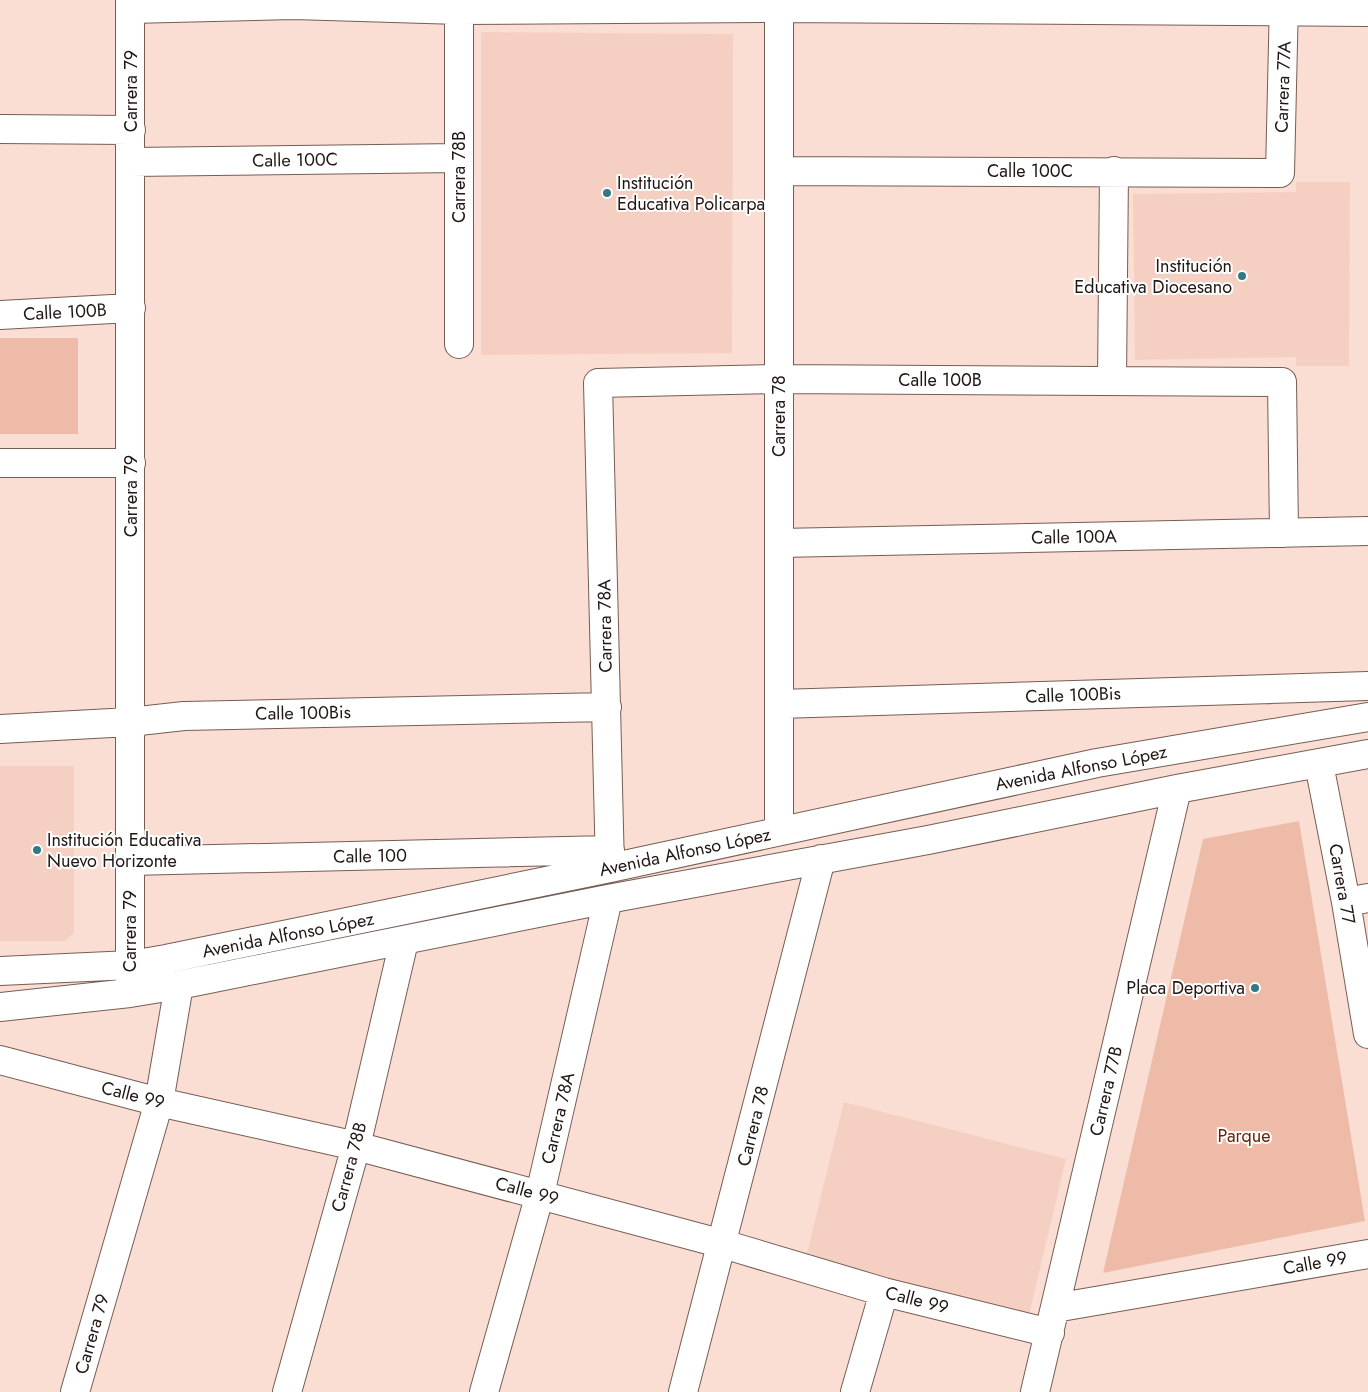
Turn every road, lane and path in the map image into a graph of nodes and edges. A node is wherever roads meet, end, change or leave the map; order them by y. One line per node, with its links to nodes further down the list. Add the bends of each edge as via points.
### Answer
1 (294, 2): 3 (street); 5 (street)
2 (779, 4): 4 (street); 5 (street); 11 (street, Carrera 78)
3 (130, 5): 8 (street, Carrera 79)
4 (1285, 5): 6 (street); 13 (street, Carrera 77A)
5 (459, 10): 9 (street, Carrera 78B)
6 (1368, 12)
7 (0, 129): 8 (street)
8 (131, 130): 10 (street, Carrera 79)
9 (459, 158): 10 (street, Calle 100C); 16 (street, Carrera 78B)
10 (131, 162): 14 (street, Carrera 79)
11 (779, 171): 12 (street, Calle 100C); 17 (street, Carrera 78)
12 (1114, 171): 13 (street, Calle 100C); 18 (street)
13 (1280, 173)
14 (130, 308): 15 (street, Calle 100B); 20 (street, Carrera 79)
15 (0, 314)
16 (458, 344)
17 (779, 379): 18 (street, Calle 100B); 19 (street, Calle 100B); 24 (street, Carrera 78)
18 (1112, 381): 23 (street, Calle 100B, via 1282,382)
19 (598, 383): 27 (street, Carrera 78A)
20 (131, 462): 21 (street); 29 (street, Carrera 79)
21 (0, 463)
22 (1368, 531): 23 (street, Calle 100A)
23 (1284, 533): 24 (street, Calle 100A)
24 (779, 543): 26 (street, Carrera 78)
25 (1368, 686): 26 (street, Calle 100Bis)
26 (779, 704): 34 (street, Carrera 78)
27 (607, 707): 29 (street, Calle 100Bis, via 184,716); 35 (street, Carrera 78A)
28 (1368, 717): 34 (street, Avenida Alfonso López, via 1097,763)
29 (130, 722): 30 (street, Calle 100Bis); 37 (street, Carrera 79)
30 (0, 729)
31 (1368, 754): 32 (street, Avenida Alfonso López)
32 (1319, 764): 33 (street, Avenida Alfonso López); 39 (street, Carrera 77)
33 (1177, 790): 36 (street, Avenida Alfonso López); 54 (street, Carrera 77B)
34 (779, 831): 35 (street, Avenida Alfonso López)
35 (610, 859): 37 (street, Calle 100); 41 (street, Avenida Alfonso López, via 335,926)
36 (821, 859): 38 (street, Avenida Alfonso López); 51 (street, Carrera 78)
37 (130, 861): 41 (street, Carrera 79)
38 (608, 899): 40 (street, Avenida Alfonso López); 50 (street, Carrera 78A)
39 (1357, 900): 46 (street, Carrera 77)
40 (404, 940): 43 (street, Avenida Alfonso López); 49 (street, Carrera 78B)
41 (131, 965): 42 (street, Avenida Alfonso López); 44 (street, Carrera 79)
42 (0, 971)
43 (179, 985): 44 (street, Avenida Alfonso López); 48 (street, Carrera 79)
44 (130, 993): 45 (street, Avenida Alfonso López)
45 (0, 1007)
46 (1368, 1034)
47 (0, 1060): 48 (street, Calle 99)
48 (159, 1102): 49 (street, Calle 99); 55 (street, Carrera 79)
49 (356, 1146): 50 (street, Calle 99); 56 (street, Carrera 78B)
50 (540, 1194): 51 (street, Calle 99); 57 (street, Carrera 78A)
51 (723, 1244): 53 (street, Calle 99); 58 (street, Carrera 78)
52 (1368, 1254): 54 (street, Calle 99)
53 (884, 1292): 54 (street, Calle 99); 59 (street)
54 (1053, 1321): 60 (street, Carrera 77B)
55 (75, 1392)
56 (287, 1392)
57 (484, 1392)
58 (683, 1392)
59 (855, 1392)
60 (1035, 1392)

